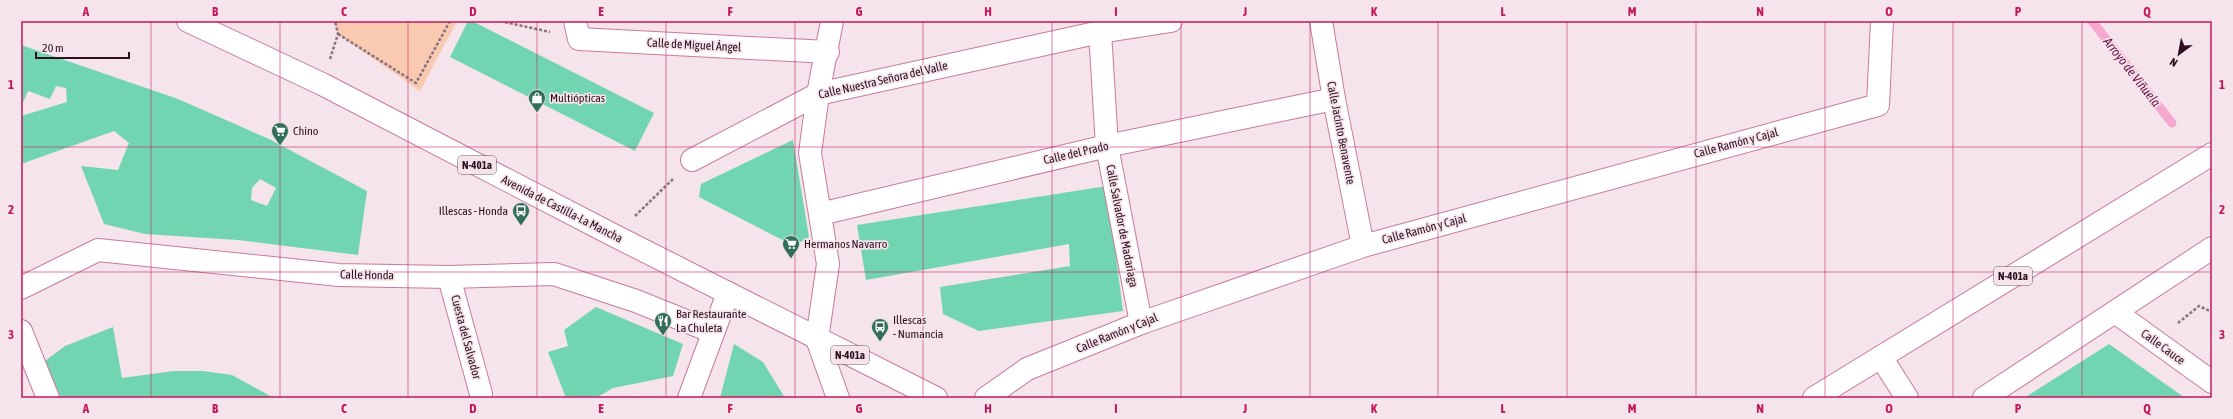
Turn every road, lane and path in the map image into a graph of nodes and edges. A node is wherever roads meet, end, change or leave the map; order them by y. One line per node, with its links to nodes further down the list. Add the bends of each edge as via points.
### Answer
1 (188, 21): 13 (street, Avenida de Castilla-La Mancha / N-401a)
2 (335, 21): 11 (path)
3 (450, 21): 11 (path, via 416,83)
4 (500, 21): 9 (path)
5 (832, 21): 12 (street)
6 (1170, 21): 10 (street, Calle Nuestra Señora del Valle)
7 (1321, 21): 15 (street, Calle Jacinto Benavente)
8 (1882, 21): 21 (street, Calle Ramón y Cajal, via 1878,104)
9 (577, 30): 12 (street, Calle de Miguel Ángel)
10 (1100, 32): 14 (street, Calle Nuestra Señora del Valle); 16 (street, Calle Salvador de Madariaga)
11 (338, 34): 13 (path)
12 (828, 52): 14 (street)
13 (322, 84): 20 (street, Avenida de Castilla-La Mancha / N-401a)
14 (818, 94): 18 (street, Calle Nuestra Señora del Valle); 19 (street, via 810,153)
15 (1334, 99): 16 (street, Calle del Prado); 21 (street, Calle Jacinto Benavente)
16 (1107, 146): 19 (street, Calle del Prado); 28 (street, Calle Salvador de Madariaga)
17 (2212, 154): 33 (street, N-401a)
18 (692, 160): 20 (path)
19 (820, 214): 31 (street, via 828,264)
20 (615, 236): 25 (street, Avenida de Castilla-La Mancha / N-401a)
21 (1363, 246): 28 (street, Calle Ramón y Cajal)
22 (2212, 248): 26 (street)
23 (449, 277): 24 (street, Calle Honda, via 339,275 98,250); 30 (street, Calle Honda, via 554,274 636,301); 36 (street, Cuesta del Salvador)
24 (21, 288)
25 (728, 293): 30 (street); 31 (street, Avenida de Castilla-La Mancha / N-401a)
26 (2115, 312): 32 (street, Calle Cauce); 43 (street)
27 (2212, 312): 32 (path, via 2199,306)
28 (1141, 323): 40 (street, Calle Ramón y Cajal, via 1028,370)
29 (21, 331): 35 (street)
30 (713, 332): 37 (street)
31 (817, 339): 38 (street); 39 (street, N-401a)
32 (2156, 342): 34 (street, Calle Cauce)
33 (1882, 357): 41 (street, N-401a); 42 (street)
34 (2212, 382)
35 (48, 398)
36 (480, 398)
37 (689, 398)
38 (838, 398)
39 (936, 398)
40 (986, 398)
41 (1814, 398)
42 (1907, 398)
43 (1984, 398)

